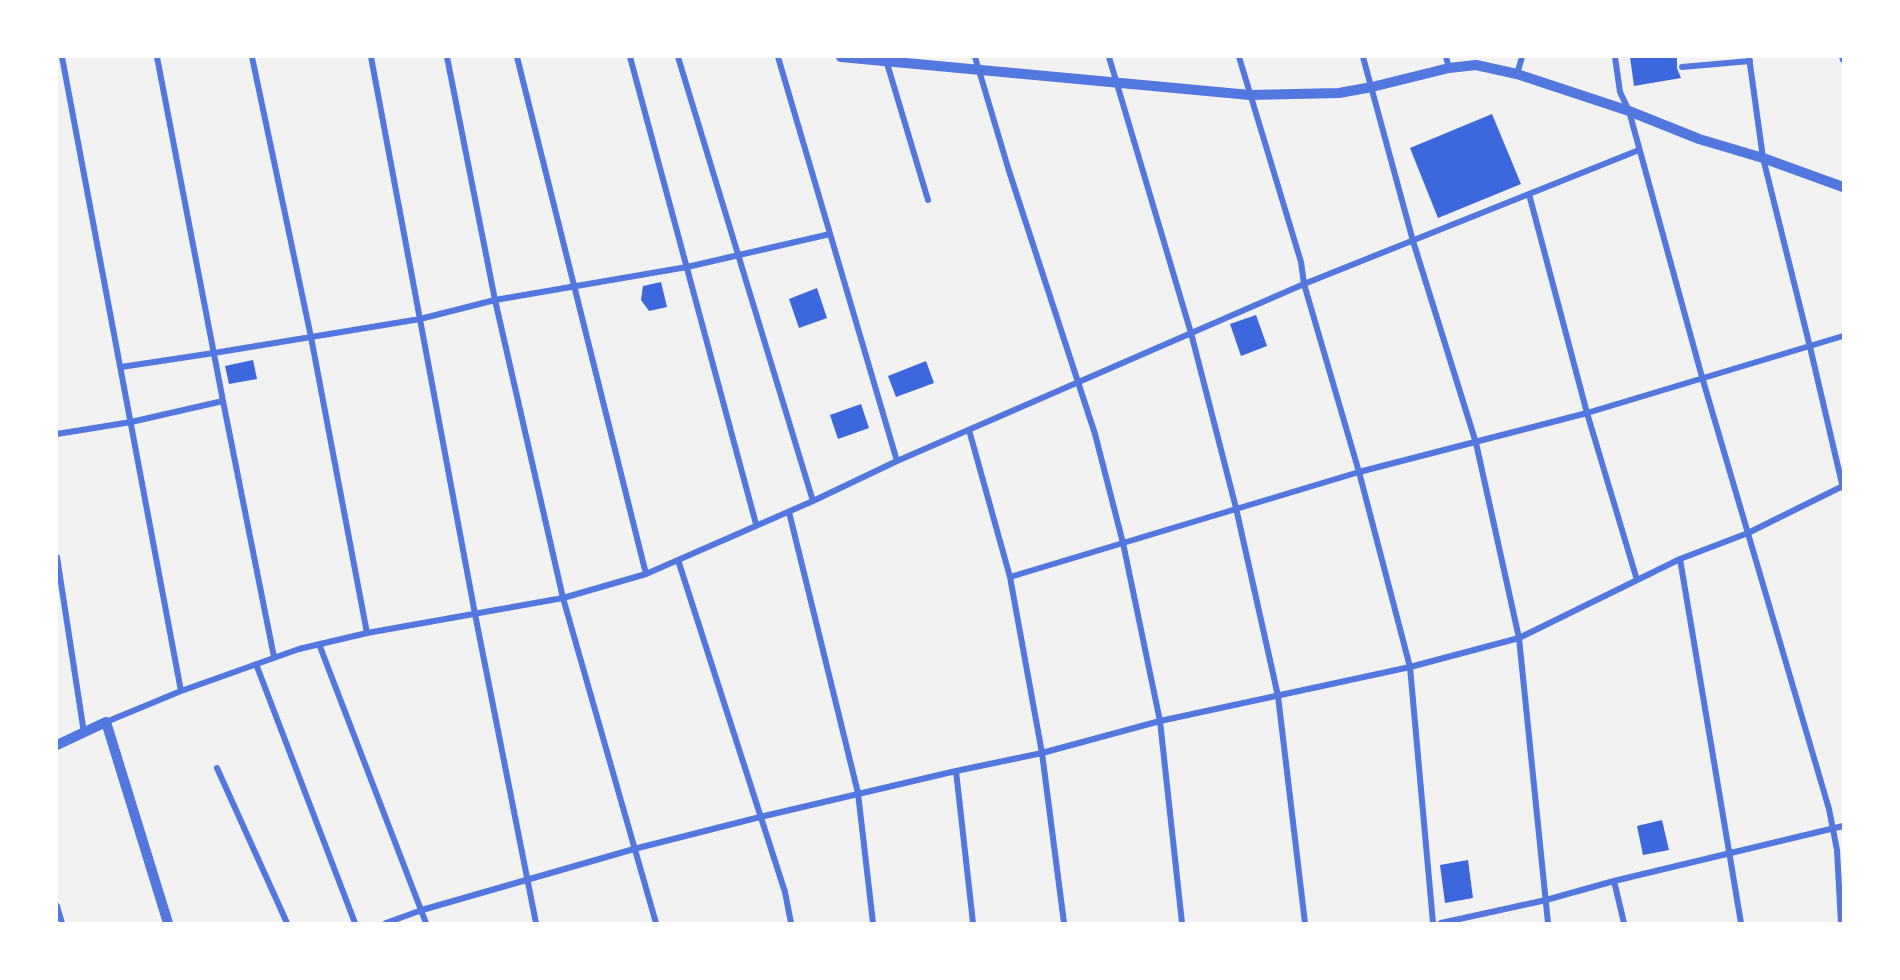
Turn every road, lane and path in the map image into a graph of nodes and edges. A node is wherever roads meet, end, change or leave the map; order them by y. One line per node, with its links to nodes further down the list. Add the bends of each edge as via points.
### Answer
1 (62, 57): 46 (street)
2 (157, 57): 45 (street)
3 (252, 57): 43 (street)
4 (371, 57): 40 (street)
5 (447, 57): 39 (street)
6 (517, 57): 38 (street)
7 (630, 57): 36 (street)
8 (678, 57): 35 (street)
9 (778, 57): 33 (street)
10 (841, 57): 17 (street)
11 (975, 57): 22 (street)
12 (1109, 57): 24 (street)
13 (1239, 57): 26 (street)
14 (1363, 57): 25 (street)
15 (1522, 57): 23 (street)
16 (1615, 57): 27 (street, via 1620,92)
17 (885, 59): 22 (street); 32 (street)
18 (1750, 59): 21 (street); 29 (street)
19 (1448, 62): 20 (street); 25 (street)
20 (1486, 62): 23 (street)
21 (1682, 67)
22 (979, 70): 24 (street); 48 (street)
23 (1517, 74): 27 (street)
24 (1118, 83): 26 (street); 41 (street)
25 (1372, 87): 26 (street, via 1313,95); 34 (street)
26 (1250, 95): 37 (street, via 1301,262)
27 (1629, 111): 28 (street); 29 (street, via 1699,139)
28 (1639, 150): 31 (street); 47 (street)
29 (1763, 158): 30 (street); 44 (street)
30 (1843, 187)
31 (1528, 194): 34 (street); 50 (street)
32 (928, 200)
33 (830, 234): 35 (street); 55 (street)
34 (1413, 241): 37 (street); 54 (street)
35 (738, 255): 36 (street); 58 (street)
36 (687, 267): 38 (street); 61 (street)
37 (1304, 284): 41 (street); 56 (street)
38 (576, 286): 39 (street); 67 (street)
39 (495, 300): 40 (street); 70 (street)
40 (420, 319): 43 (street); 71 (street)
41 (1191, 333): 48 (street); 59 (street)
42 (1843, 336): 44 (street)
43 (310, 337): 45 (street); 72 (street)
44 (1810, 347): 47 (street); 57 (street)
45 (214, 353): 46 (street); 49 (street)
46 (120, 367): 51 (street)
47 (1702, 377): 50 (street); 62 (street)
48 (1078, 382): 52 (street); 63 (street)
49 (223, 401): 51 (street); 75 (street)
50 (1587, 413): 54 (street); 69 (street)
51 (131, 422): 53 (street); 78 (street)
52 (969, 430): 55 (street); 68 (street)
53 (57, 434)
54 (1476, 443): 56 (street); 73 (street)
55 (897, 461): 58 (street)
56 (1359, 472): 59 (street); 77 (street)
57 (1843, 487): 62 (street)
58 (813, 501): 60 (street)
59 (1236, 508): 63 (street); 79 (street)
60 (789, 512): 61 (street); 87 (street)
61 (756, 524): 66 (street)
62 (1748, 533): 65 (street); 90 (street)
63 (1123, 543): 68 (street); 80 (street)
64 (57, 557): 82 (street)
65 (1680, 559): 69 (street); 92 (street)
66 (678, 560): 67 (street); 88 (street)
67 (646, 574): 70 (street)
68 (1010, 577): 84 (street)
69 (1637, 580): 73 (street)
70 (563, 598): 71 (street); 91 (street)
71 (475, 614): 72 (street); 93 (street)
72 (367, 633): 74 (street)
73 (1519, 638): 77 (street); 95 (street)
74 (319, 644): 75 (street); 97 (street)
75 (274, 657): 76 (street)
76 (256, 664): 78 (street); 101 (street)
77 (1410, 667): 79 (street); 112 (street)
78 (181, 691): 81 (street)
79 (1278, 696): 80 (street); 111 (street)
80 (1160, 721): 84 (street); 110 (street)
81 (106, 722): 82 (street); 99 (street)
82 (84, 733): 83 (street)
83 (57, 745)
84 (1042, 753): 86 (street); 109 (street)
85 (217, 768): 100 (street)
86 (956, 771): 87 (street); 108 (street)
87 (858, 793): 88 (street); 107 (street)
88 (760, 817): 91 (street); 106 (street)
89 (1843, 826): 90 (street)
90 (1834, 828): 92 (street); 117 (street)
91 (634, 849): 93 (street); 105 (street)
92 (1730, 853): 94 (street); 116 (street)
93 (526, 880): 97 (street); 104 (street)
94 (1614, 881): 95 (street); 115 (street)
95 (1546, 900): 113 (street); 114 (street)
96 (57, 906): 98 (street)
97 (422, 910): 102 (street); 103 (street)
98 (62, 923)
99 (168, 923)
100 (286, 923)
101 (355, 923)
102 (386, 923)
103 (426, 923)
104 (536, 923)
105 (656, 923)
106 (791, 923)
107 (873, 923)
108 (973, 923)
109 (1064, 923)
110 (1182, 923)
111 (1305, 923)
112 (1433, 923)
113 (1441, 923)
114 (1548, 923)
115 (1624, 923)
116 (1741, 923)
117 (1841, 923)

